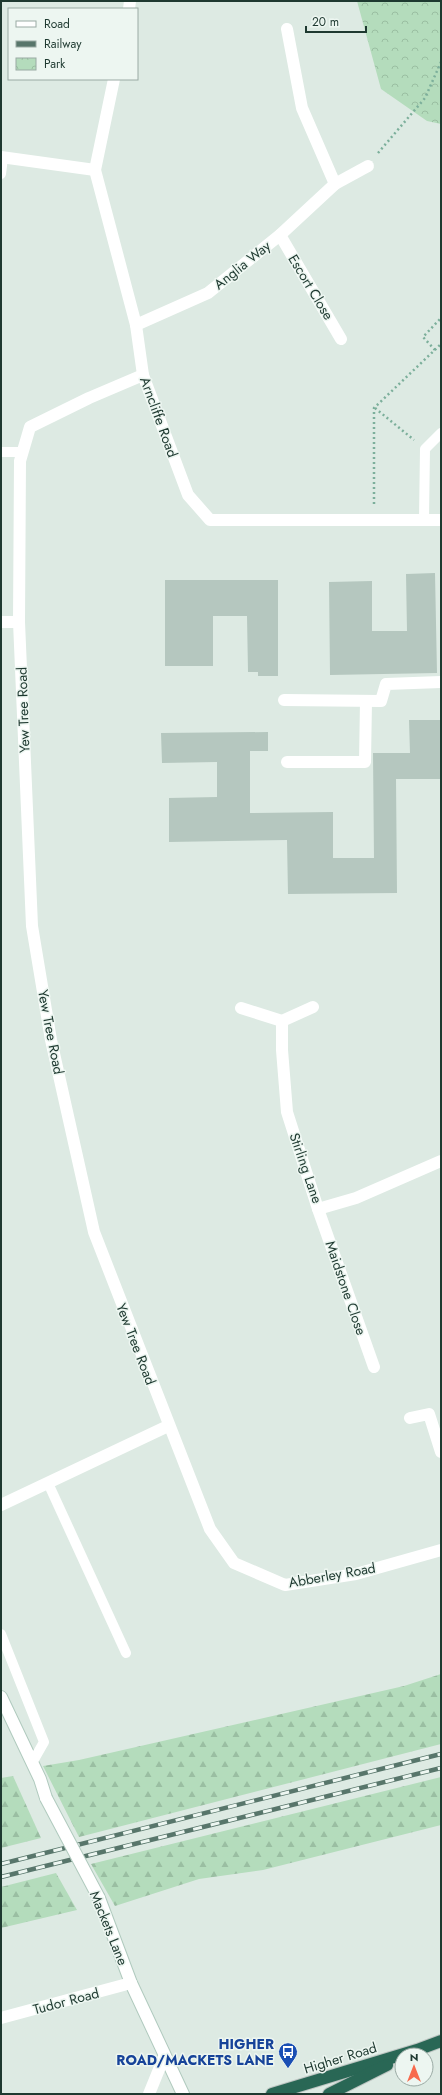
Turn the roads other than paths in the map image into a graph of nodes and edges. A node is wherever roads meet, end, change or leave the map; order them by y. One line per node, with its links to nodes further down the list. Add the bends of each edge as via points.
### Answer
1 (287, 29): 7 (street, via 302,108)
2 (114, 80): 5 (street, Arncliffe Road)
3 (2, 158): 5 (street); 6 (lane)
4 (368, 166): 7 (street, Anglia Way)
5 (95, 170): 9 (street, Arncliffe Road)
6 (1, 174)
7 (335, 184): 8 (street, Anglia Way)
8 (280, 235): 9 (street, Anglia Way, via 208,293); 10 (street, Escort Close)
9 (136, 325): 11 (street, Arncliffe Road)
10 (341, 339)
11 (143, 374): 14 (street, Yew Tree Road, via 30,427); 15 (street, Arncliffe Road, via 188,495 210,520)
12 (441, 433): 15 (lane, via 425,449)
13 (1, 452): 14 (lane)
14 (22, 452): 18 (street, Yew Tree Road)
15 (424, 520): 16 (street, Arncliffe Road)
16 (441, 520)
17 (1, 622): 18 (street)
18 (20, 622): 30 (street, Yew Tree Road, via 32,926 51,1040 94,1232)
19 (441, 682): 21 (street, via 386,684 381,701)
20 (284, 700): 21 (street)
21 (366, 701): 22 (street, via 365,762)
22 (287, 762)
23 (313, 1007): 25 (street)
24 (241, 1008): 25 (street)
25 (282, 1021): 27 (street, Stirling Lane, via 287,1112)
26 (441, 1161): 27 (street, Stirling Lane, via 356,1198)
27 (318, 1209): 28 (street, Maidstone Close)
28 (374, 1367)
29 (410, 1418): 31 (street, via 429,1414)
30 (168, 1426): 32 (street); 33 (street, Yew Tree Road)
31 (441, 1452)
32 (48, 1483): 34 (street); 37 (lane)
33 (196, 1492): 35 (street, Abberley Road, via 210,1529 234,1563 284,1585 356,1574)
34 (1, 1505)
35 (441, 1550)
36 (1, 1634): 39 (lane, via 44,1742)
37 (126, 1653)
38 (1, 1697): 39 (street, Mackets Lane)
39 (32, 1763): 40 (street, Mackets Lane, bridge, via 46,1798 98,1898)
40 (131, 1983): 41 (street, Tudor Road); 44 (street, Mackets Lane)
41 (1, 2018)
42 (441, 2040): 43 (highway, Higher Road)
43 (424, 2047)
44 (164, 2057): 47 (street); 48 (street, Mackets Lane)
45 (394, 2057): 49 (highway, Higher Road)
46 (394, 2062): 50 (highway, Higher Road)
47 (149, 2094)
48 (183, 2094)
49 (272, 2094)
50 (329, 2094)

